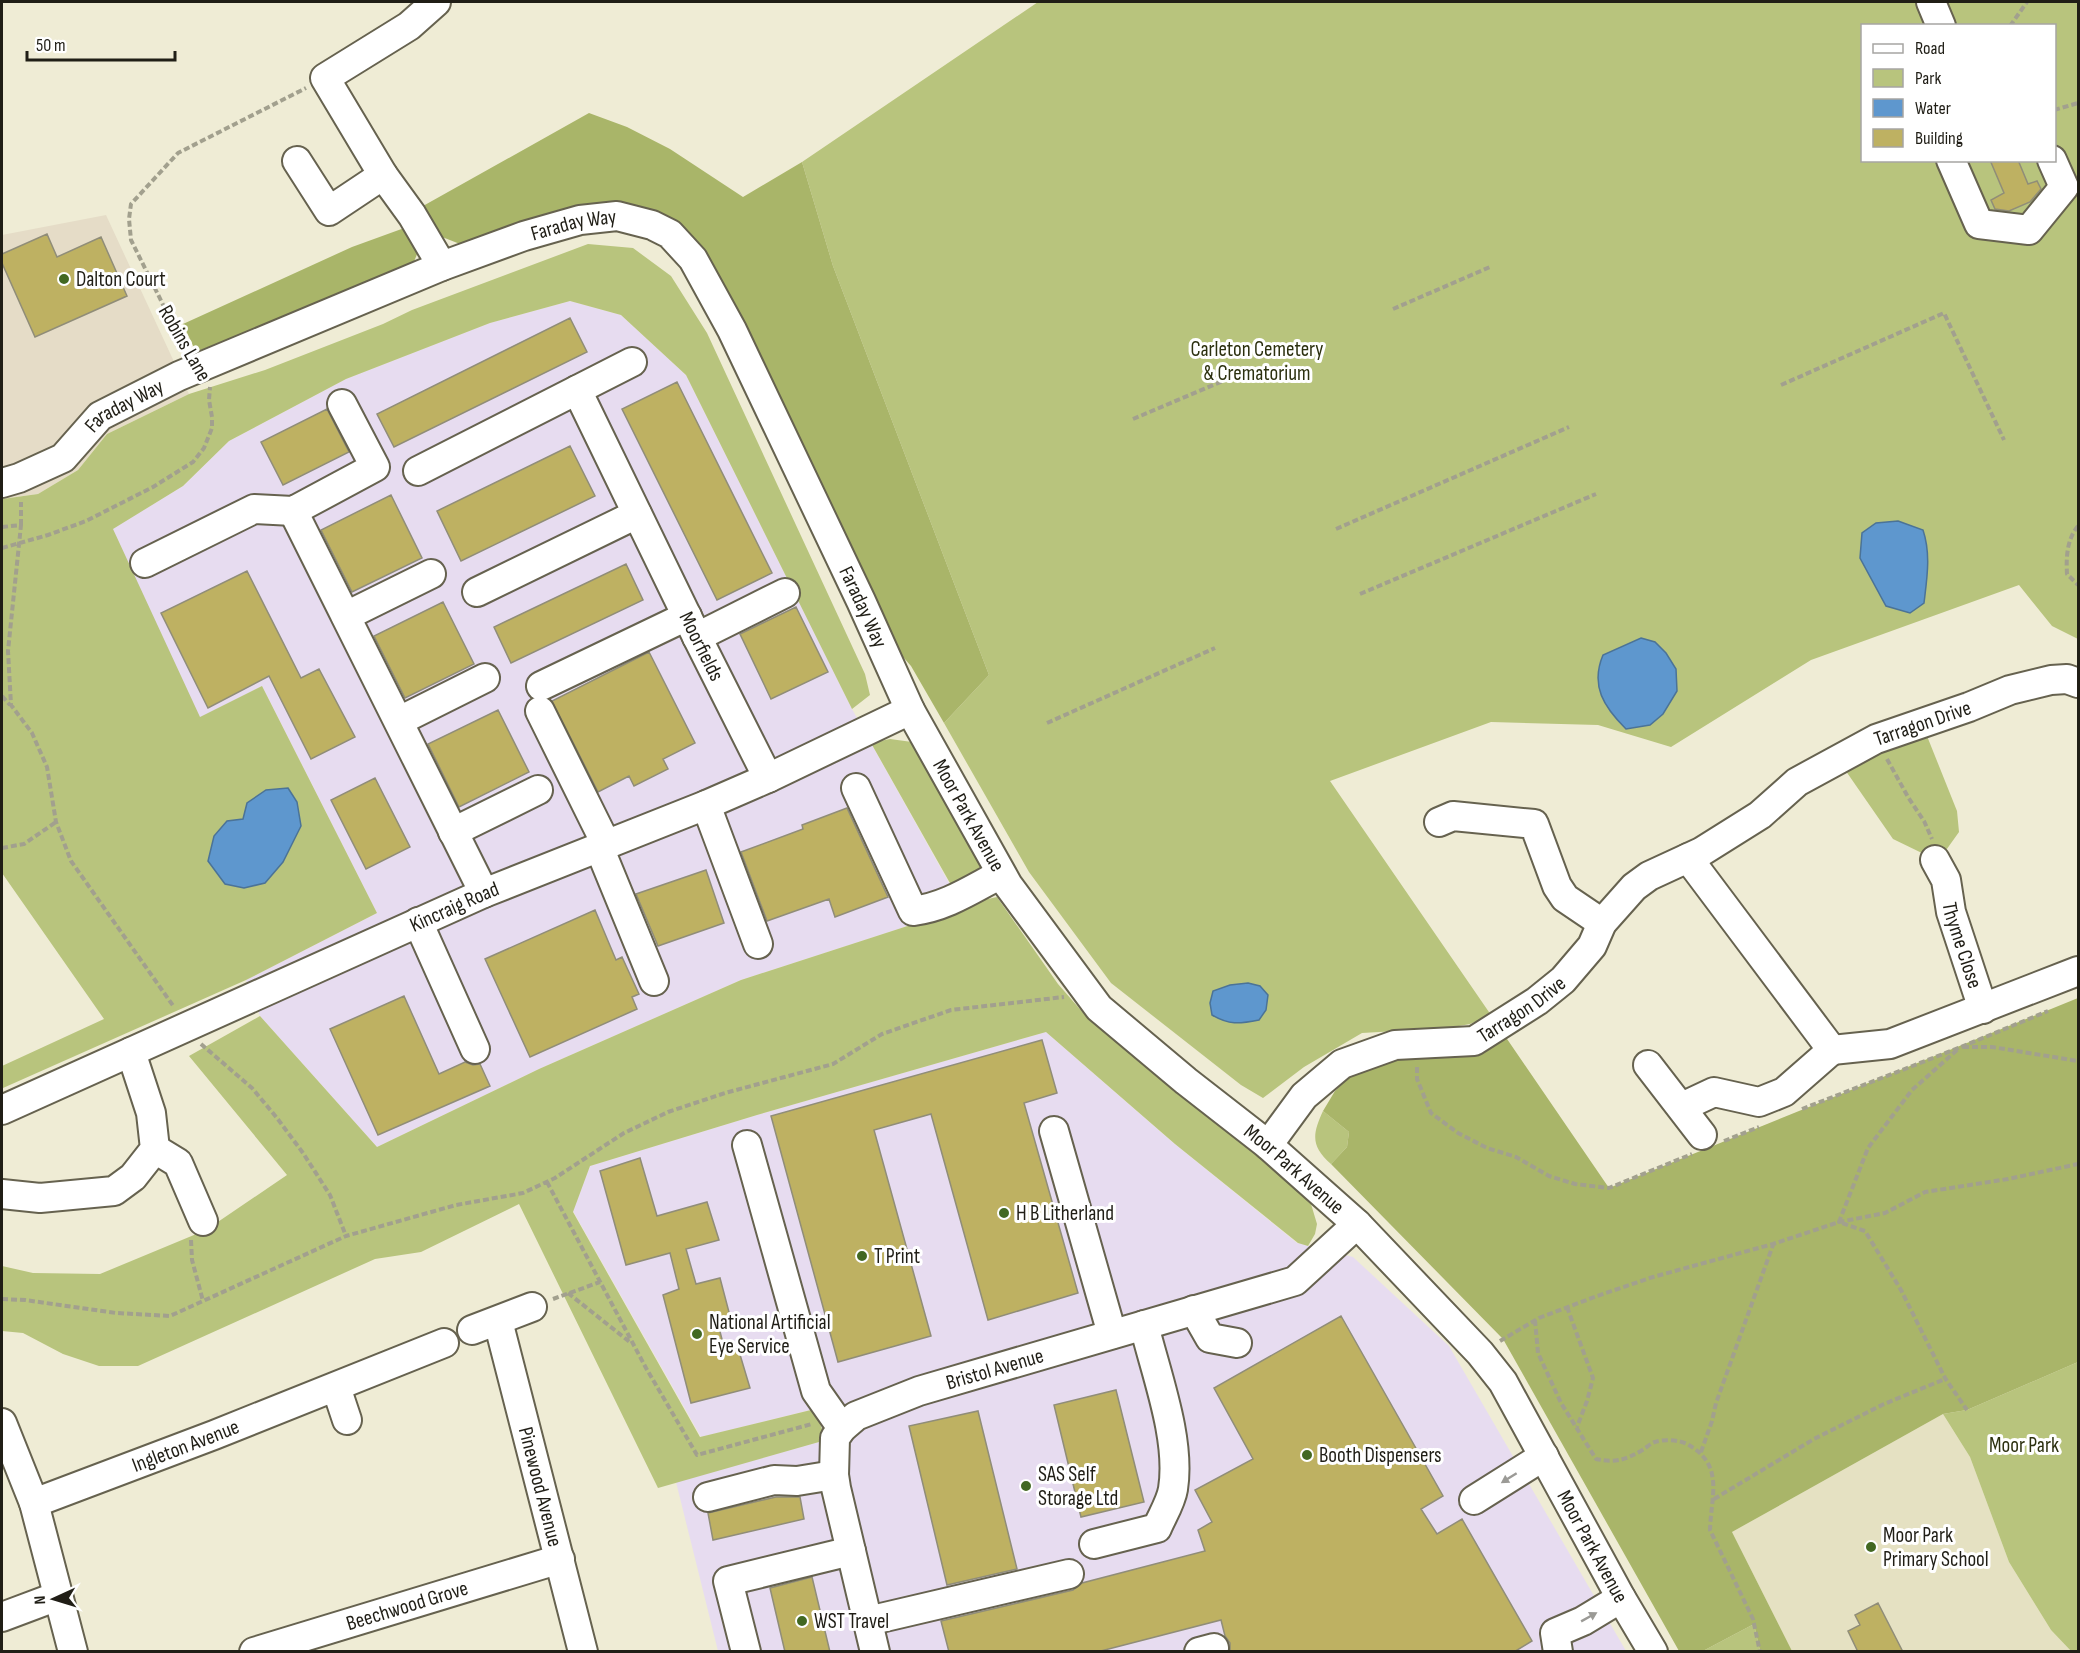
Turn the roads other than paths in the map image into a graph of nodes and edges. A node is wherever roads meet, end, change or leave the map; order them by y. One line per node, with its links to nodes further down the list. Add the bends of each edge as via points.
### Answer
1 (436, 2): 7 (street, via 409,26 325,78)
2 (1931, 2): 3 (street)
3 (1940, 24)
4 (297, 161): 7 (street, via 329,211)
5 (1952, 162): 6 (street, via 1979,224 2029,230 2064,187)
6 (2053, 162)
7 (383, 175): 8 (street)
8 (442, 266): 13 (street, Faraday Way, via 195,368 149,381 100,416 63,458); 24 (street, Faraday Way, via 580,220 617,216 670,234 693,259 732,330)
9 (632, 362): 10 (street)
10 (577, 390): 12 (street); 15 (street, Moorfields)
11 (342, 404): 14 (street, via 375,467)
12 (418, 471)
13 (2, 483)
14 (293, 511): 16 (street, via 254,510); 20 (street)
15 (637, 514): 18 (street); 21 (street, Moorfields)
16 (146, 563)
17 (431, 574): 20 (street)
18 (477, 592)
19 (785, 592): 21 (street)
20 (346, 616): 25 (street)
21 (692, 626): 26 (street, Moorfields); 32 (street, via 540,698)
22 (485, 678): 25 (street)
23 (2079, 683): 33 (street, Tarragon Drive, via 2051,680 2010,690 1876,739 1797,782 1760,815)
24 (910, 710): 26 (street, Kincraig Road); 35 (street, Moor Park Avenue)
25 (399, 721): 31 (street)
26 (768, 778): 29 (street, Kincraig Road)
27 (856, 788): 35 (street, via 913,911 950,902)
28 (538, 790): 31 (street)
29 (706, 806): 32 (street, Kincraig Road); 39 (street)
30 (1439, 822): 38 (street, via 1453,816 1539,815 1557,886 1565,898)
31 (453, 832): 36 (street)
32 (602, 846): 36 (street, Kincraig Road); 41 (street)
33 (1688, 858): 38 (street, Tarragon Drive, via 1634,887); 44 (street)
34 (1950, 870): 42 (street, Thyme Close, via 1951,912)
35 (1000, 874): 51 (street, Moor Park Avenue, via 1099,1008 1186,1082)
36 (484, 893): 37 (street, Kincraig Road)
37 (418, 922): 43 (street); 45 (street, Kincraig Road)
38 (1602, 922): 51 (street, Tarragon Drive, via 1592,946 1563,980 1537,1001 1474,1041 1395,1045 1342,1064 1304,1096)
39 (758, 944)
40 (2079, 971): 42 (street)
41 (654, 981)
42 (1983, 1009): 44 (street, via 1890,1044)
43 (475, 1049)
44 (1832, 1050): 47 (street, via 1784,1092 1759,1102 1714,1092)
45 (131, 1052): 48 (street, Kincraig Road); 53 (street, via 151,1113)
46 (1648, 1065): 47 (street)
47 (1682, 1107): 50 (street)
48 (2, 1110)
49 (1054, 1131): 60 (street)
50 (1702, 1135)
51 (1268, 1144): 56 (street, Moor Park Avenue)
52 (747, 1145): 66 (street, via 816,1391)
53 (155, 1149): 54 (street, via 133,1177 114,1191 40,1198); 55 (street, via 178,1163)
54 (2, 1194)
55 (203, 1221)
56 (1357, 1224): 58 (street, Bristol Avenue, via 1294,1281); 67 (street, Moor Park Avenue, via 1480,1353 1503,1382)
57 (532, 1307): 74 (street, Pinewood Avenue, via 485,1325)
58 (1194, 1310): 59 (street, Bristol Avenue); 62 (street, via 1210,1338)
59 (1144, 1325): 60 (street, Bristol Avenue); 72 (street, via 1171,1433 1172,1491 1157,1528)
60 (1112, 1335): 66 (street, Bristol Avenue, via 919,1391 856,1416)
61 (444, 1343): 63 (street, Ingleton Avenue)
62 (1237, 1343)
63 (336, 1387): 64 (street); 71 (street, Ingleton Avenue)
64 (347, 1420)
65 (2, 1423): 71 (street)
66 (838, 1433): 68 (street)
67 (1544, 1456): 70 (street, one-way to 70); 77 (street, Moor Park Avenue)
68 (834, 1474): 69 (street, via 797,1481 774,1480); 73 (street)
69 (708, 1497)
70 (1474, 1500)
71 (34, 1503): 76 (street)
72 (1094, 1544)
73 (851, 1551): 79 (street); 85 (street, via 728,1581)
74 (560, 1559): 80 (street, Beechwood Grove); 84 (street, Pinewood Avenue)
75 (1070, 1574): 79 (street)
76 (58, 1596): 78 (street); 82 (street)
77 (1622, 1599): 81 (street, one-way to 77); 87 (street, Moor Park Avenue)
78 (2, 1617)
79 (868, 1621): 86 (street)
80 (323, 1642): 83 (street, Beechwood Grove)
81 (1556, 1642)
82 (74, 1652)
83 (254, 1652)
84 (583, 1652)
85 (746, 1652)
86 (875, 1652)
87 (1653, 1652)

